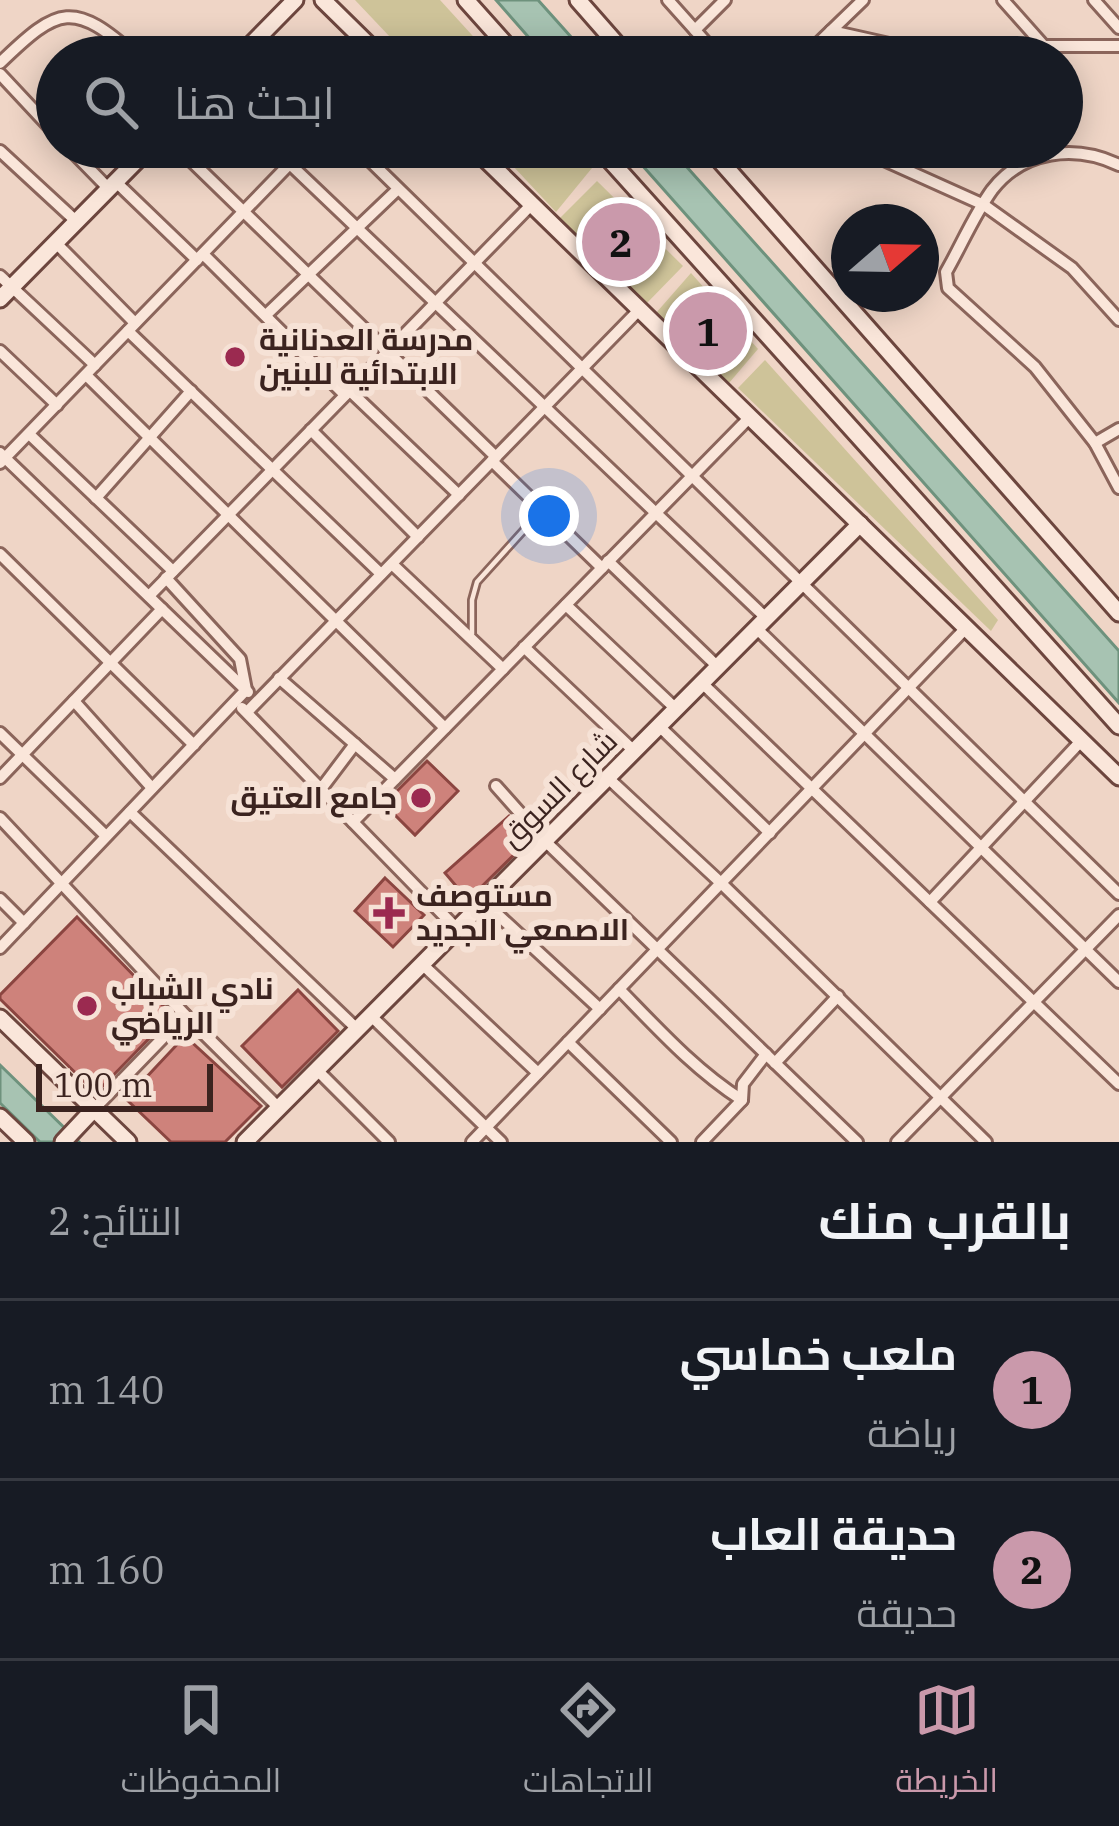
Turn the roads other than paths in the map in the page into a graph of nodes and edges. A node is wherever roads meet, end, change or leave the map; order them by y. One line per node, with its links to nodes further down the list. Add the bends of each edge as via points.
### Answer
1 (295, 0): 14 (street)
2 (322, 0): 15 (street)
3 (466, 0): 16 (street)
4 (578, 0): 17 (street)
5 (668, 0): 11 (street)
6 (725, 0): 11 (street)
7 (862, 0): 12 (street)
8 (1003, 0): 21 (street)
9 (1103, 3): 10 (street)
10 (1119, 28)
11 (695, 30): 18 (street)
12 (831, 31): 19 (street); 20 (street)
13 (115, 36): 24 (street, via 82,16 55,17)
14 (265, 36)
15 (359, 36)
16 (498, 36)
17 (610, 36)
18 (700, 36)
19 (826, 36)
20 (853, 36)
21 (1036, 36)
22 (1083, 46): 23 (street)
23 (1119, 46)
24 (0, 63)
25 (0, 74): 26 (street)
26 (36, 113)
27 (0, 151): 46 (street)
28 (1083, 153): 29 (street)
29 (1119, 165)
30 (92, 168): 41 (street)
31 (129, 168): 41 (street)
32 (199, 168): 45 (street)
33 (286, 168): 45 (street)
34 (294, 168): 47 (street)
35 (377, 168): 42 (street)
36 (494, 168): 43 (street)
37 (617, 168): 112 (street)
38 (727, 168): 93 (street)
39 (902, 168): 44 (street)
40 (1015, 168): 44 (street)
41 (112, 185): 46 (street); 49 (street)
42 (398, 189): 47 (street); 50 (street)
43 (532, 205): 50 (street); 54 (street)
44 (984, 205): 56 (street, via 1072,268); 71 (street, via 946,272 948,288 1034,367)
45 (244, 211): 49 (street); 51 (street)
46 (76, 222): 48 (street)
47 (357, 228): 51 (street); 53 (street)
48 (56, 243): 52 (street); 57 (street)
49 (200, 257): 55 (street); 57 (street)
50 (475, 263): 53 (street); 60 (street)
51 (308, 275): 55 (street); 59 (street)
52 (4, 288): 61 (street)
53 (436, 303): 59 (street); 65 (street)
54 (640, 310): 60 (street); 66 (street)
55 (266, 315): 63 (street)
56 (1119, 320)
57 (132, 327): 61 (street); 62 (street)
58 (0, 351): 64 (street)
59 (388, 351): 63 (street); 73 (street)
60 (582, 368): 65 (street); 75 (street)
61 (90, 370): 64 (street); 70 (street)
62 (191, 391): 70 (street); 74 (street)
63 (347, 393): 67 (street); 77 (street)
64 (57, 405): 69 (street)
65 (544, 407): 73 (street); 80 (street)
66 (750, 417): 75 (street); 82 (street)
67 (311, 430): 74 (street); 83 (street)
68 (1119, 430): 71 (street)
69 (29, 434): 72 (street); 78 (street)
70 (150, 437): 78 (street); 81 (street)
71 (1095, 443): 76 (street)
72 (2, 458): 90 (street)
73 (494, 459): 77 (street); 79 (street)
74 (273, 469): 81 (street); 87 (street)
75 (692, 476): 80 (street); 89 (street)
76 (1119, 488)
77 (459, 495): 83 (street)
78 (96, 498): 88 (street)
79 (542, 510): 86 (street); 97 (lane, via 477,582)
80 (656, 513): 86 (street); 95 (street)
81 (228, 515): 88 (street); 94 (street)
82 (860, 524): 89 (street, شارع السوق); 96 (street)
83 (418, 537): 85 (street)
84 (0, 554): 99 (street)
85 (392, 564): 87 (street); 97 (street)
86 (605, 564): 91 (street); 100 (street)
87 (381, 574): 94 (street)
88 (170, 575): 90 (street); 105 (street, via 240,659)
89 (801, 583): 95 (street, شارع السوق); 104 (street)
90 (148, 596): 92 (street)
91 (566, 604): 98 (street); 109 (street)
92 (162, 609): 99 (street); 105 (street)
93 (1119, 613)
94 (336, 621): 102 (street); 113 (street)
95 (761, 623): 100 (street, شارع السوق); 115 (street)
96 (966, 628): 104 (street); 116 (street)
97 (472, 640): 101 (street)
98 (524, 647): 101 (street); 119 (street)
99 (110, 663): 106 (street); 118 (street)
100 (718, 667): 103 (street, شارع السوق)
101 (502, 669): 113 (street)
102 (279, 678): 108 (street); 117 (street)
103 (702, 683): 109 (street, شارع السوق); 127 (street)
104 (909, 688): 115 (street); 129 (street)
105 (246, 690): 107 (street); 108 (street)
106 (74, 701): 120 (street); 126 (street)
107 (236, 701): 110 (street); 118 (street)
108 (257, 701): 110 (street)
109 (676, 709): 111 (street, شارع السوق)
110 (247, 712): 128 (street)
111 (659, 726): 119 (street, شارع السوق); 133 (street)
112 (1119, 726)
113 (445, 728): 123 (street)
114 (0, 733): 120 (street)
115 (864, 734): 127 (street); 136 (street)
116 (1082, 740): 121 (street); 129 (street)
117 (355, 744): 123 (street); 128 (street)
118 (194, 745): 126 (street)
119 (634, 751): 124 (street, شارع السوق)
120 (22, 754): 122 (street); 134 (street)
121 (1119, 777)
122 (0, 778)
123 (395, 778): 132 (street)
124 (608, 778): 135 (street, شارع السوق); 138 (street)
125 (496, 786): 135 (street)
126 (152, 788): 130 (street)
127 (812, 788): 133 (street); 142 (street)
128 (321, 789): 132 (street)
129 (1024, 801): 136 (street); 139 (street)
130 (130, 812): 134 (street); 158 (street)
131 (0, 818): 137 (street)
132 (353, 822): 145 (street)
133 (770, 833): 138 (street)
134 (106, 836): 137 (street)
135 (545, 841): 141 (street, شارع السوق); 148 (street)
136 (981, 848): 142 (street); 147 (street)
137 (61, 884): 144 (street); 155 (street)
138 (721, 884): 148 (street); 152 (street)
139 (1119, 894)
140 (0, 899): 144 (street)
141 (484, 902): 145 (street, شارع السوق); 154 (street)
142 (930, 902): 153 (street)
143 (1119, 915): 147 (street)
144 (24, 923): 146 (street)
145 (457, 929): 149 (street, شارع السوق)
146 (0, 948)
147 (1085, 949): 150 (street); 153 (street)
148 (657, 950): 151 (street); 160 (street)
149 (422, 964): 156 (street, شارع السوق); 162 (street)
150 (1119, 982)
151 (619, 989): 154 (street); 165 (street)
152 (838, 996): 160 (street); 164 (street)
153 (1034, 1002): 163 (street); 164 (street)
154 (600, 1010): 159 (street)
155 (185, 1015): 166 (street); 167 (street)
156 (370, 1016): 158 (street, شارع السوق); 169 (street)
157 (0, 1018): 167 (street)
158 (357, 1029): 161 (street, شارع السوق)
159 (568, 1042): 162 (street); 177 (street)
160 (771, 1059): 165 (street, via 742,1084); 179 (street)
161 (316, 1070): 166 (street, شارع السوق); 174 (street)
162 (538, 1073): 169 (street)
163 (1119, 1084)
164 (940, 1096): 180 (street); 181 (street)
165 (742, 1100): 178 (street)
166 (279, 1108): 170 (street, شارع السوق)
167 (94, 1109): 172 (street); 173 (street)
168 (0, 1117): 171 (street)
169 (486, 1128): 175 (street); 176 (street)
170 (256, 1138)
171 (26, 1142)
172 (63, 1142)
173 (128, 1142)
174 (389, 1142)
175 (472, 1142)
176 (501, 1142)
177 (671, 1142)
178 (702, 1142)
179 (857, 1142)
180 (897, 1142)
181 (986, 1142)

